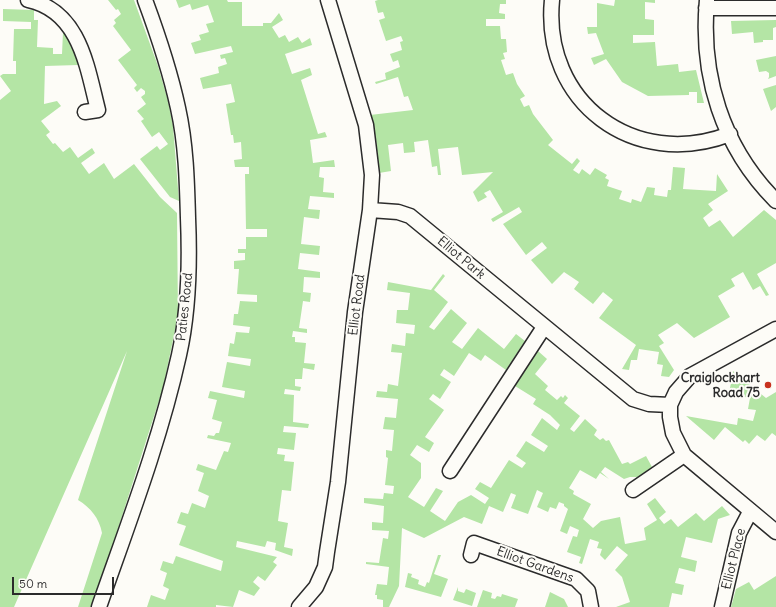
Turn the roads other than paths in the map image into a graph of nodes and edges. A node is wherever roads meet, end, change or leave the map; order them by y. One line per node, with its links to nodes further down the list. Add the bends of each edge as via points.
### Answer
1 (28, 0): 7 (street, via 53,10 72,30 83,54)
2 (145, 0): 20 (street, Paties Road, via 170,74 183,138 189,233 187,307 180,354 168,401)
3 (328, 0): 10 (street, Elliot Road, via 369,138 372,175)
4 (552, 0): 8 (street, via 551,27 561,69 575,94 601,119 632,137 659,144 702,143)
5 (706, 4): 6 (street); 8 (street, via 705,44 710,83 720,114)
6 (776, 8)
7 (96, 113)
8 (730, 134): 9 (street, via 752,172)
9 (776, 201)
10 (370, 210): 11 (street, Elliot Park, via 398,212 410,216); 21 (street, Elliot Road, via 355,312 338,482 326,559 316,587)
11 (544, 327): 13 (street, Elliot Park, via 633,399 649,404); 15 (street)
12 (776, 329): 13 (street, via 690,376 676,392)
13 (670, 405): 14 (street, via 673,433)
14 (684, 455): 16 (street); 17 (street)
15 (450, 470)
16 (633, 490)
17 (750, 512): 18 (street); 23 (street, Elliot Place, via 739,534)
18 (776, 532)
19 (471, 555): 22 (street, Elliot Gardens, via 474,544 576,579 588,592)
20 (99, 607)
21 (299, 607)
22 (590, 607)
23 (722, 607)

